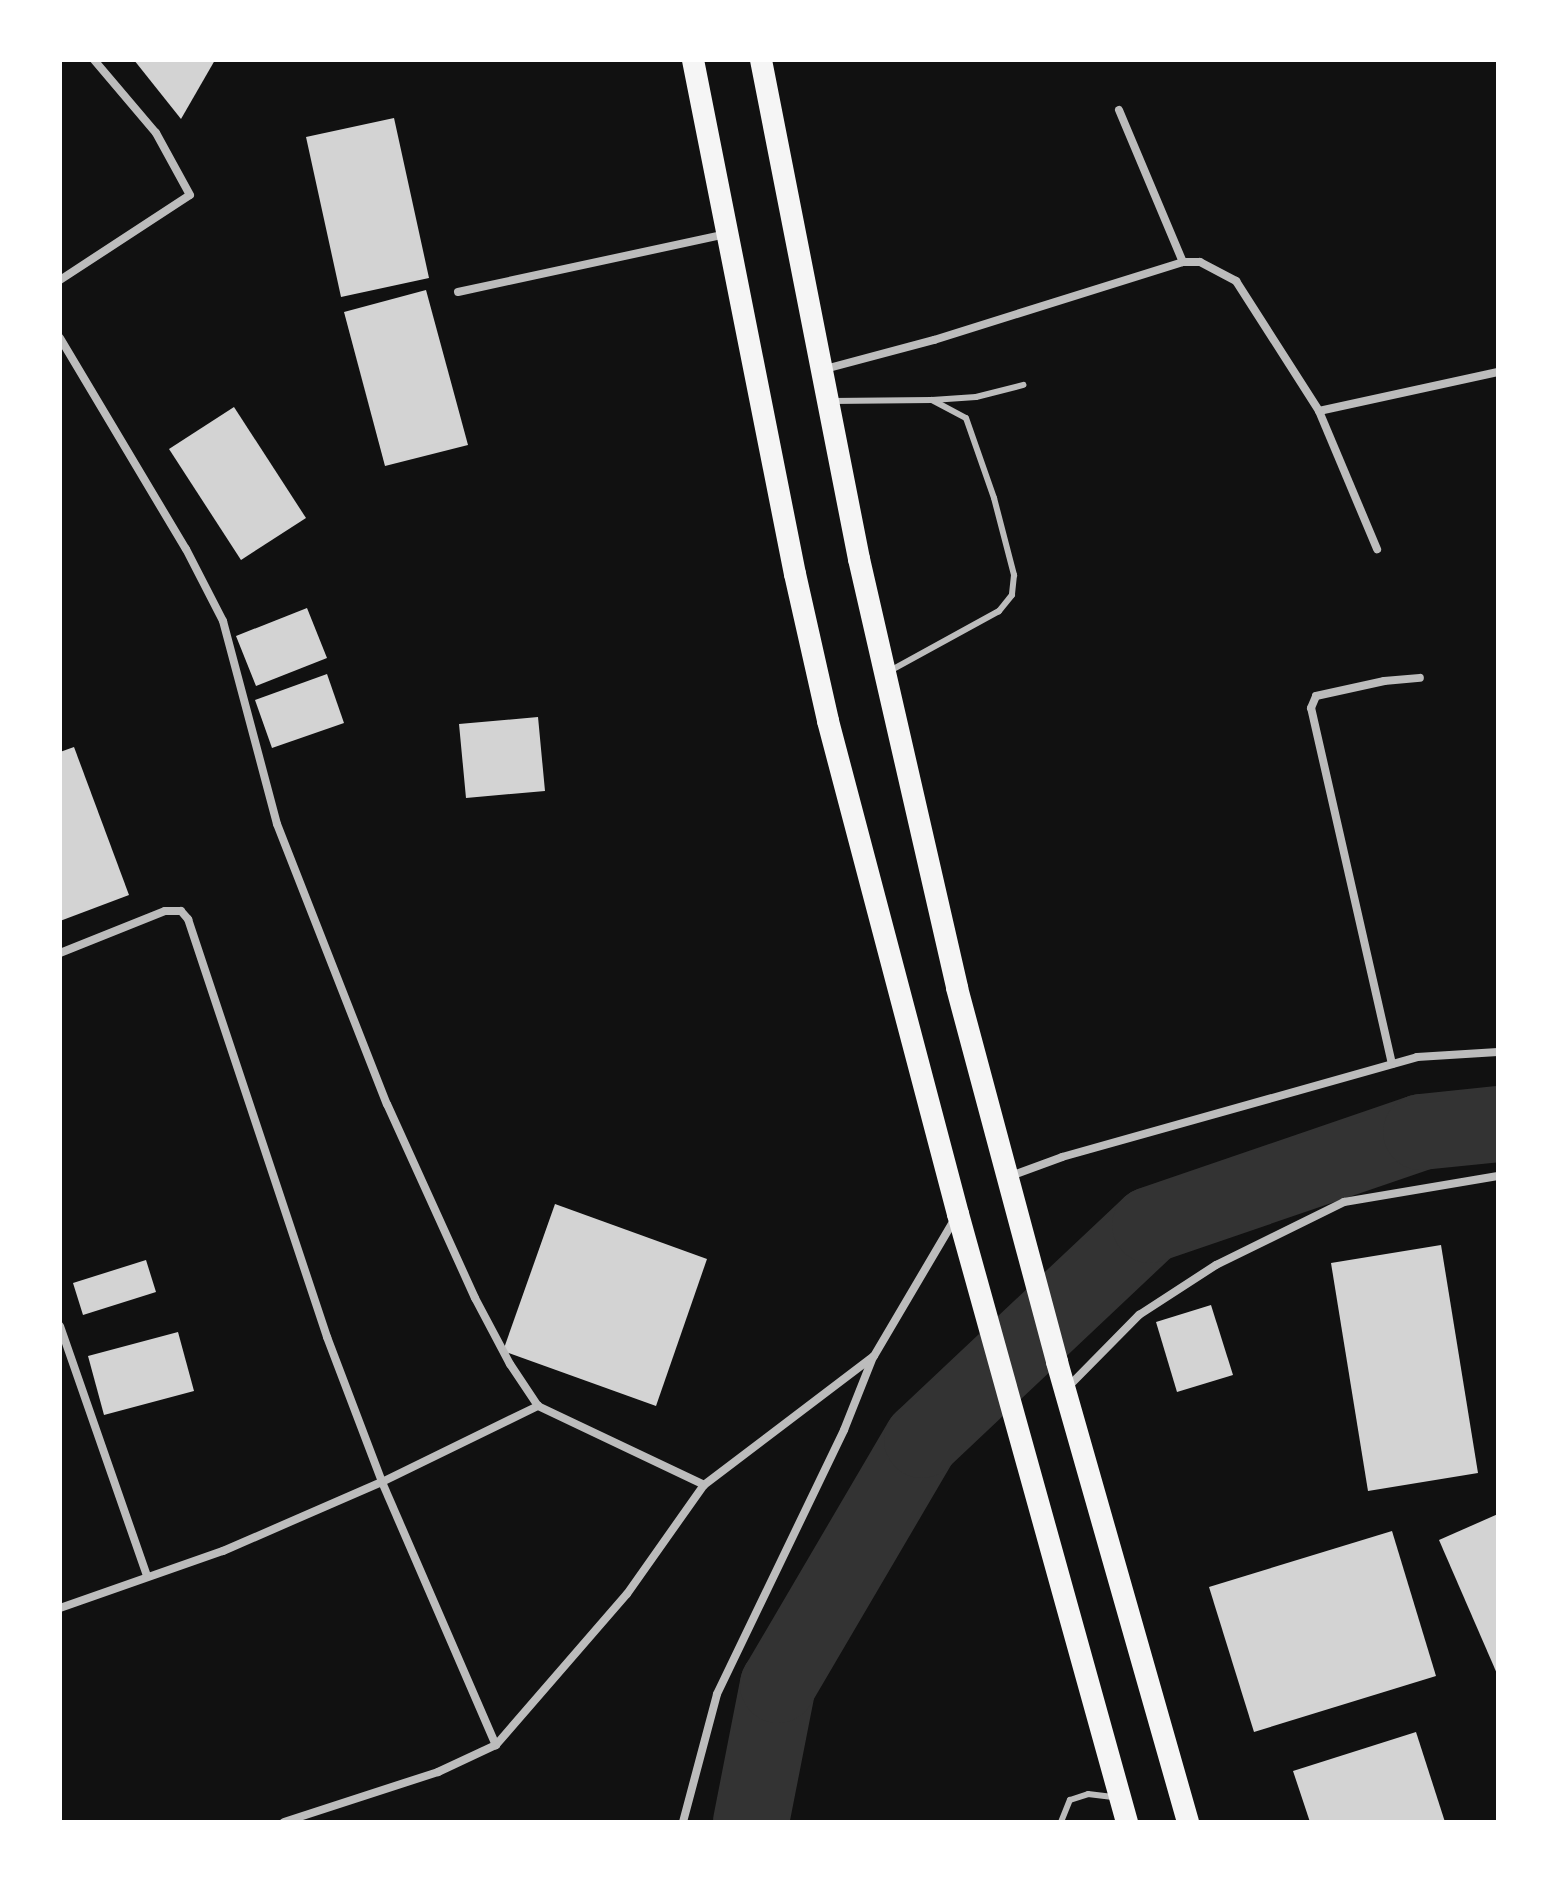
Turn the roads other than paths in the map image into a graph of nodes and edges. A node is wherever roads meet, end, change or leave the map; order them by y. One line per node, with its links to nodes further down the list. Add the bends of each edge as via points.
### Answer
1 (94, 60): 7 (street, via 156,133 190,195)
2 (693, 60): 5 (highway)
3 (761, 60): 10 (highway)
4 (1119, 110): 6 (street)
5 (727, 234): 8 (street); 24 (highway, via 828,721)
6 (1183, 262): 10 (street); 15 (street, via 1200,262 1236,281)
7 (60, 280)
8 (458, 292)
9 (60, 338): 28 (street, via 223,621 277,824 387,1104 475,1298)
10 (824, 369): 14 (highway)
11 (1498, 372): 15 (street)
12 (1023, 385): 13 (lane, via 976,397)
13 (932, 400): 14 (lane); 17 (lane, via 966,418 974,435 1014,575 1012,595 999,611)
14 (828, 401): 17 (highway)
15 (1319, 411): 16 (street)
16 (1377, 549)
17 (885, 673): 23 (highway, via 957,988)
18 (1420, 678): 21 (street, via 1316,696 1311,708)
19 (60, 953): 29 (street, via 165,911 181,911 188,919 327,1337)
20 (1498, 1052): 21 (street, via 1417,1057)
21 (1392, 1064): 23 (street)
22 (1498, 1176): 27 (street, via 1344,1202 1216,1265 1139,1315)
23 (1007, 1177): 27 (highway)
24 (958, 1214): 26 (street); 34 (highway)
25 (60, 1326): 31 (street)
26 (874, 1356): 30 (street); 36 (street, via 717,1694)
27 (1066, 1388): 39 (highway)
28 (538, 1406): 29 (street); 30 (street)
29 (382, 1482): 31 (street, via 223,1551); 33 (street)
30 (704, 1485): 33 (street, via 627,1594)
31 (147, 1576): 32 (street)
32 (60, 1608)
33 (496, 1745): 35 (street, via 438,1772)
34 (1121, 1798): 37 (lane, via 1088,1794 1070,1800); 38 (highway)
35 (284, 1822)
36 (683, 1822)
37 (1061, 1822)
38 (1127, 1822)
39 (1188, 1822)

